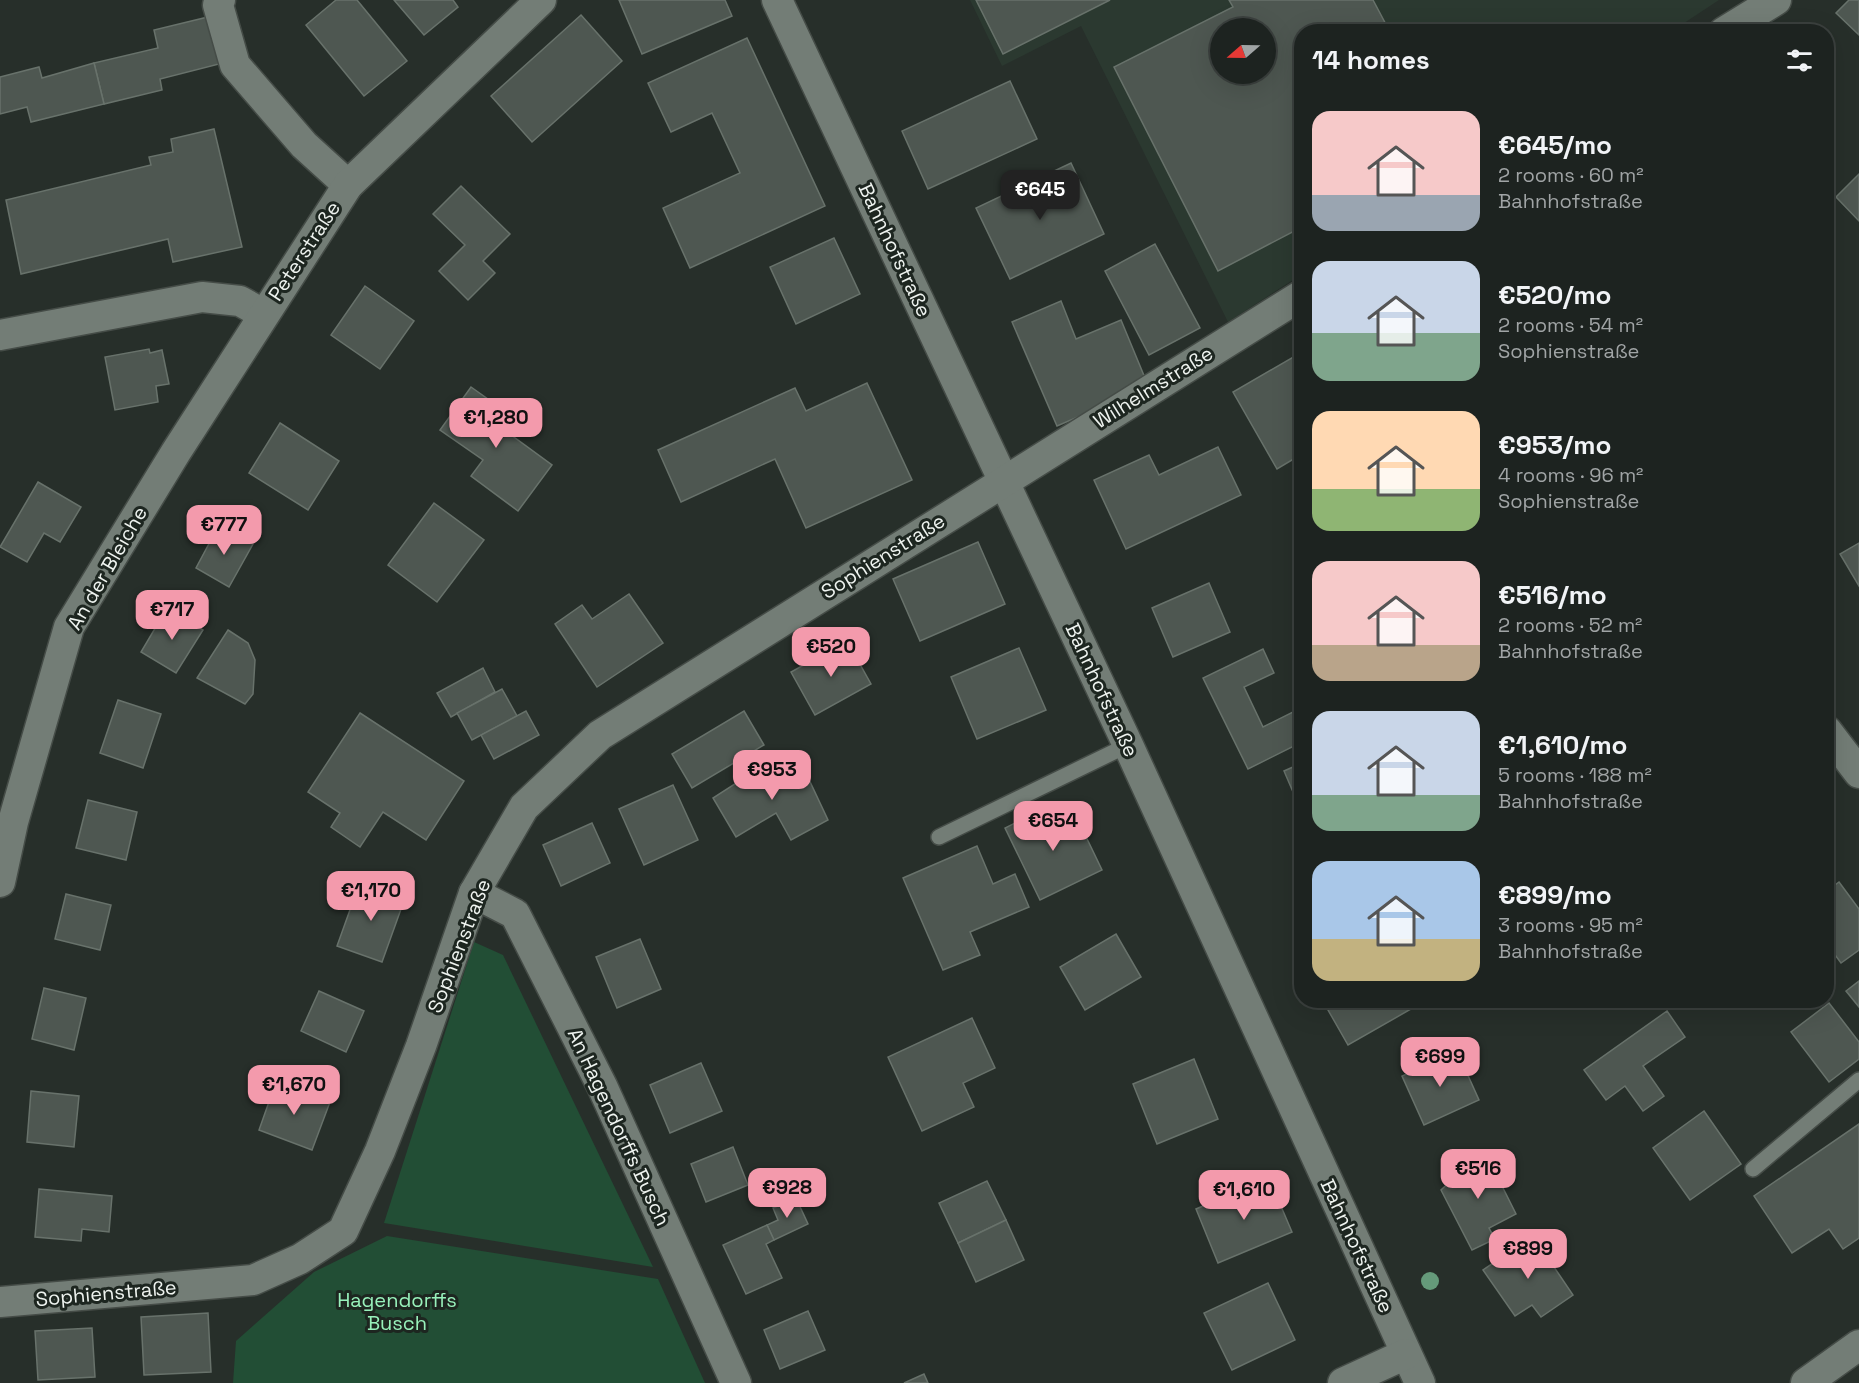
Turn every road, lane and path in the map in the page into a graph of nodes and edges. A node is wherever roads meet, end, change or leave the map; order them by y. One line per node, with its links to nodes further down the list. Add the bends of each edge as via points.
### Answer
1 (220, 0): 6 (street, via 218,5 235,64 304,146)
2 (541, 0): 6 (street, Peterstraße)
3 (777, 0): 10 (street, Bahnhofstraße)
4 (1776, 0): 5 (street)
5 (1737, 24)
6 (348, 184): 8 (street, Peterstraße)
7 (1294, 300): 10 (street, Wilhelmstraße)
8 (262, 314): 9 (street, Peterstraße, via 240,301 202,297); 14 (street, An der Bleiche, via 69,627)
9 (0, 336)
10 (1004, 480): 12 (street, Bahnhofstraße); 17 (street, Sophienstraße, via 600,735 524,807)
11 (1834, 740): 13 (street)
12 (1128, 745): 15 (lane); 22 (street, Bahnhofstraße)
13 (1859, 773)
14 (6, 831): 16 (street, An der Bleiche)
15 (939, 837)
16 (0, 882)
17 (474, 893): 20 (street, Sophienstraße, via 388,1130 343,1231 300,1258 253,1280); 23 (street, An Hagendorffs Busch, via 515,914 602,1086)
18 (1859, 1080): 19 (lane)
19 (1753, 1169)
20 (0, 1302)
21 (1859, 1345): 26 (street)
22 (1406, 1354): 24 (street); 25 (street, Bahnhofstraße)
23 (736, 1383)
24 (1343, 1383)
25 (1420, 1383)
26 (1806, 1383)

